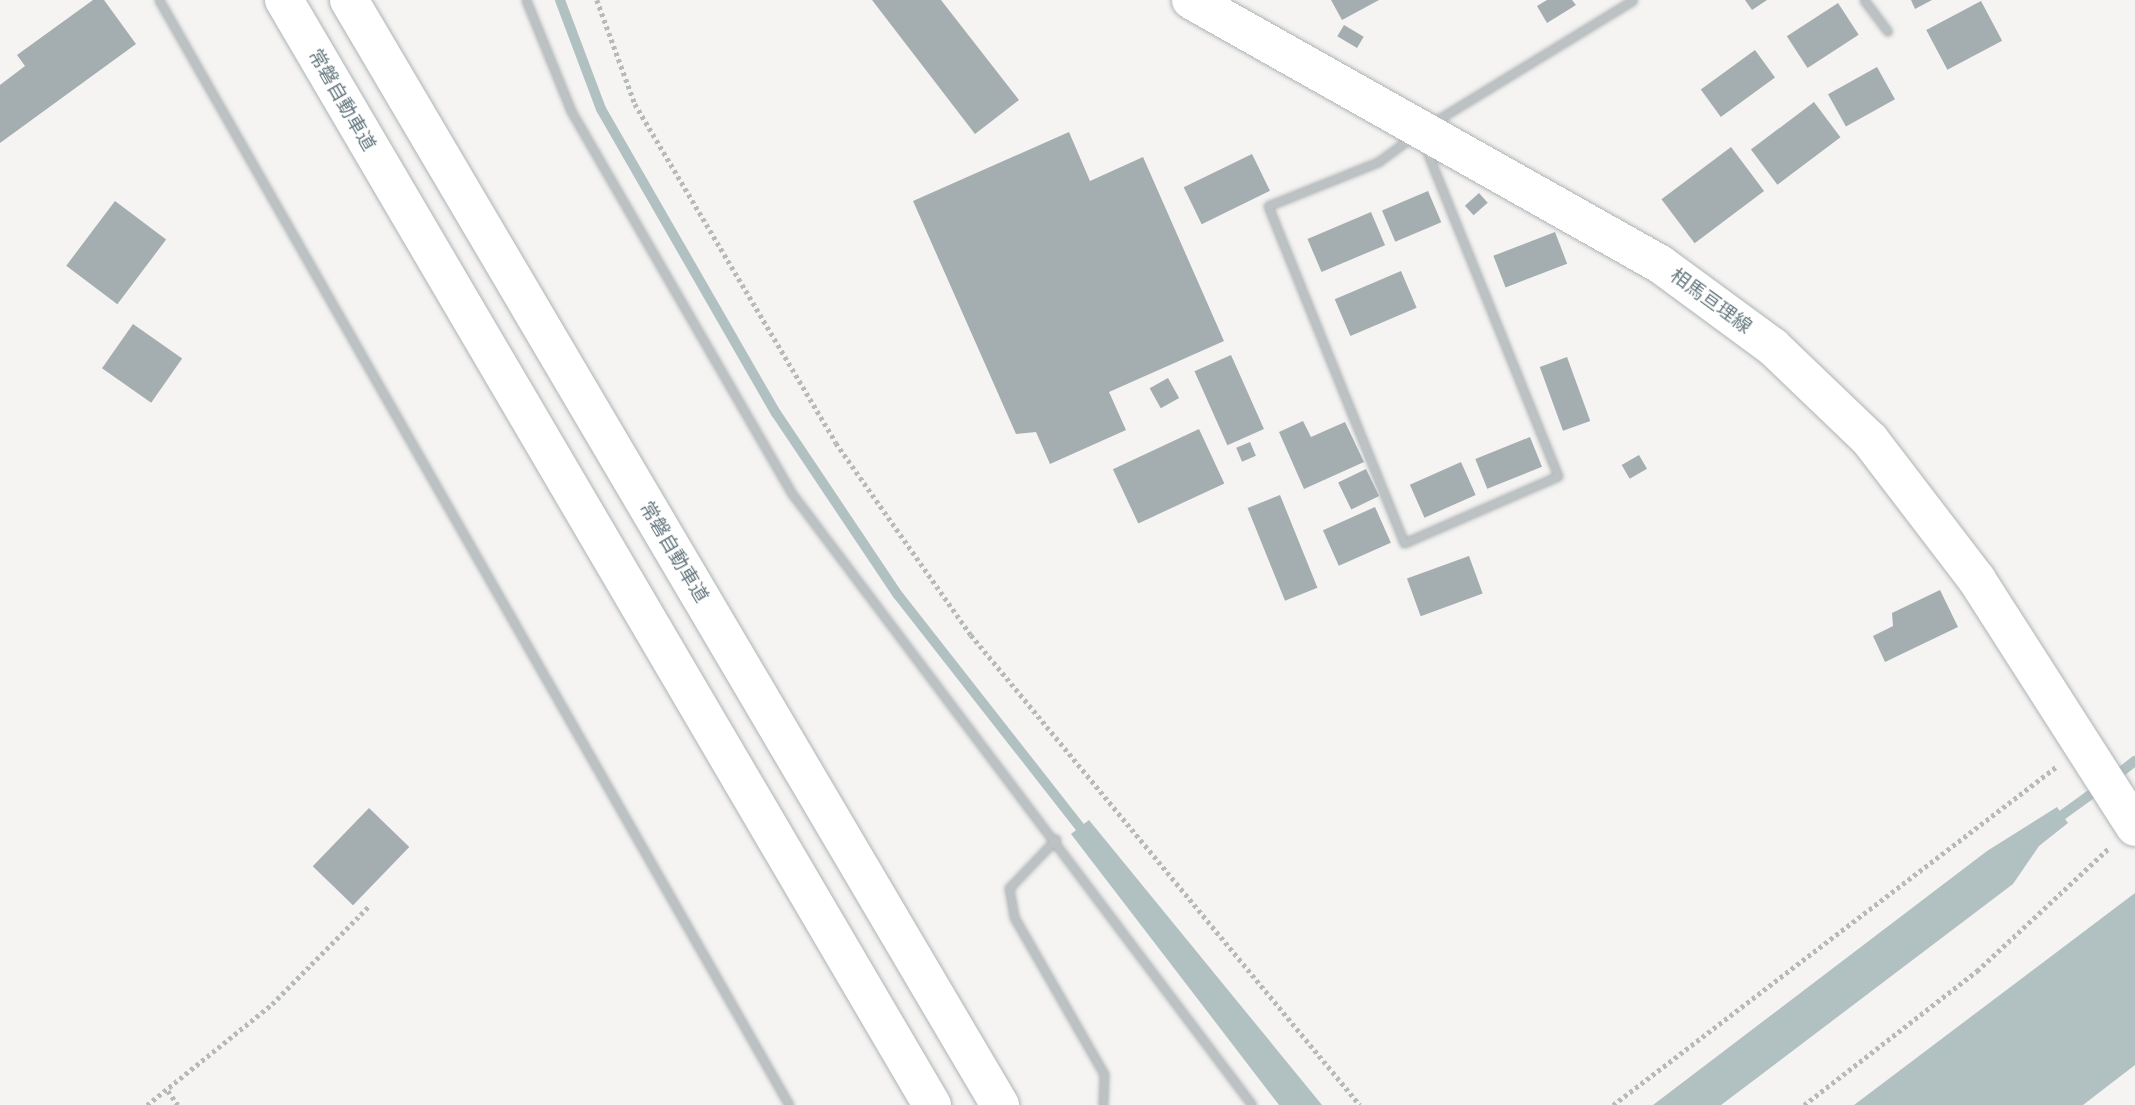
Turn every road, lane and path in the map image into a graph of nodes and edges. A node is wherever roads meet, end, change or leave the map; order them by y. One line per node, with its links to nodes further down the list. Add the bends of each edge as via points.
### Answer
1 (159, 0): 18 (street)
2 (284, 0): 19 (main road, 常磐自動車道)
3 (349, 0): 20 (main road, 常磐自動車道)
4 (526, 0): 13 (street, via 571,111 793,495)
5 (597, 0): 23 (path, via 635,104 836,443 971,635)
6 (1191, 0): 10 (main road, 相馬亘理線)
7 (1864, 0): 9 (street)
8 (1628, 1): 10 (street)
9 (1886, 31)
10 (1422, 130): 10 (street, via 1378,162 1268,206 1404,543 1558,476 1433,177); 11 (main road, 相馬亘理線, via 1660,264 1773,347 1870,440 1977,580)
11 (2089, 751): 12 (main road, 相馬亘理線); 24 (path)
12 (2133, 823): 25 (path, via 1977,971)
13 (1056, 839): 21 (street, via 1009,888 1014,917 1104,1074); 22 (street)
14 (369, 906): 15 (path, via 272,1004)
15 (167, 1091): 16 (path); 17 (path)
16 (147, 1105)
17 (178, 1105)
18 (789, 1105)
19 (932, 1105)
20 (1000, 1105)
21 (1103, 1105)
22 (1252, 1105)
23 (1360, 1105)
24 (1613, 1105)
25 (1804, 1105)

